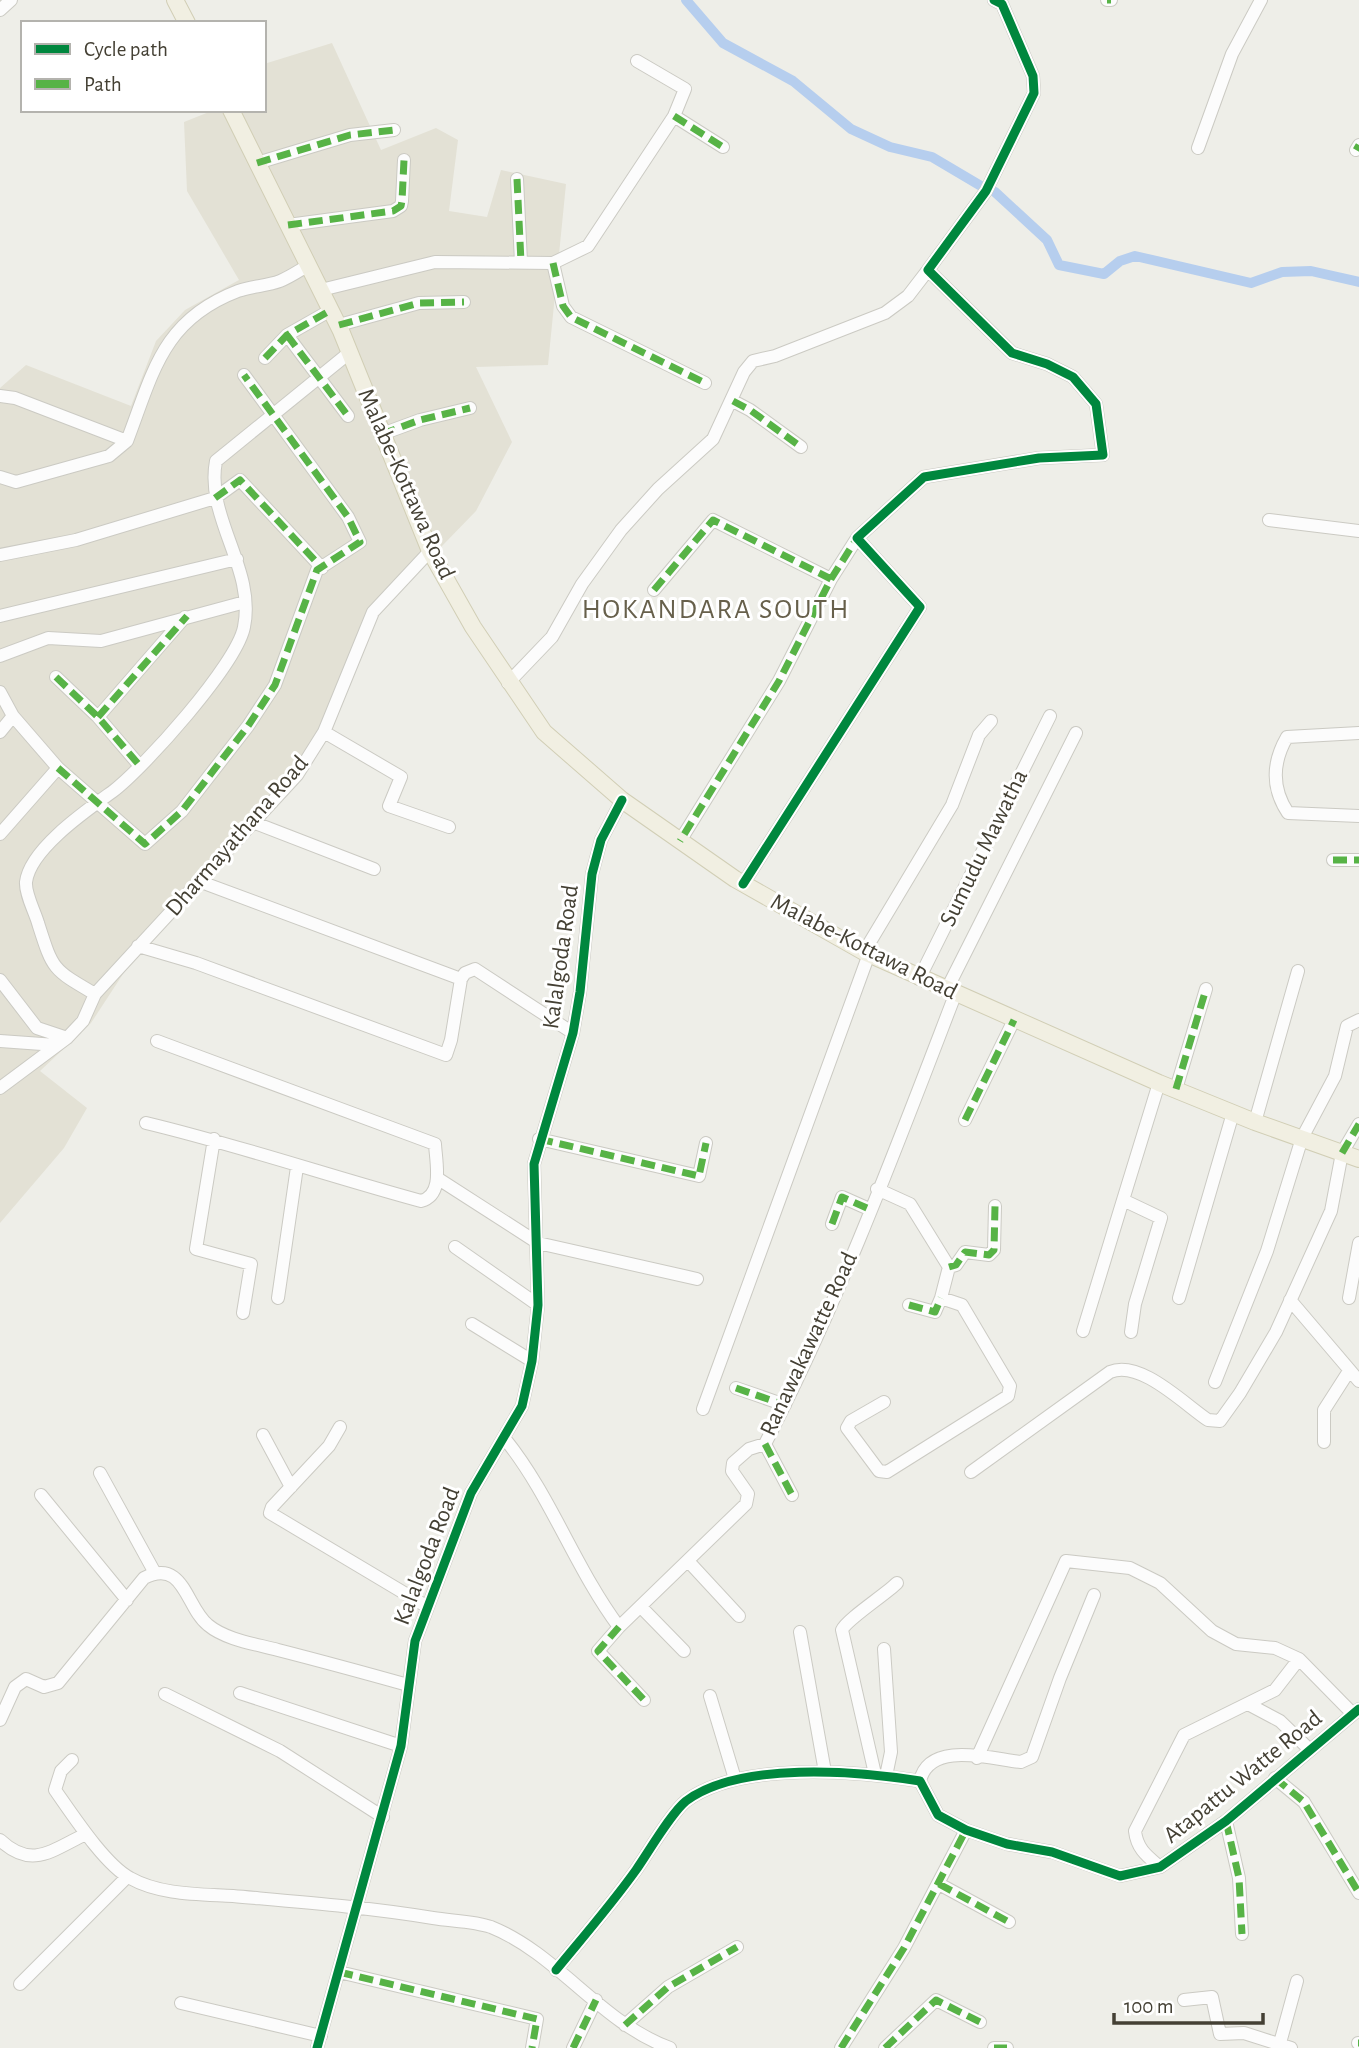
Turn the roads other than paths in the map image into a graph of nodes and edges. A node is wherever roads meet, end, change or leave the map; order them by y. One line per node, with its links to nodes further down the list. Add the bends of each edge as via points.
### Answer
1 (11, 0): 5 (street)
2 (175, 0): 6 (main road)
3 (1261, 0): 12 (street, via 1232,54)
4 (1000, 1): 20 (street, via 1033,76 1034,93 986,191)
5 (0, 10)
6 (186, 21)
7 (637, 61): 9 (street, via 685,89)
8 (232, 112): 14 (main road, Malabe-Kottawa Road)
9 (674, 116): 11 (street); 18 (street, via 588,246)
10 (394, 130): 14 (street, via 350,135)
11 (723, 147)
12 (1198, 148)
13 (404, 160): 16 (street, via 401,206 393,211)
14 (257, 163): 16 (main road, Malabe-Kottawa Road)
15 (516, 179): 17 (street)
16 (288, 225): 19 (main road, Malabe-Kottawa Road)
17 (521, 262): 18 (street); 21 (street, via 435,262)
18 (552, 263): 30 (street, via 563,306 571,317)
19 (309, 265): 21 (main road, Malabe-Kottawa Road); 37 (street, via 281,281 238,291 192,316 173,334 163,348)
20 (928, 270): 32 (street, via 908,296 885,313 753,361); 43 (street, via 1012,354 1073,377 1096,404 1103,455 1039,458 924,477)
21 (321, 290): 23 (main road, Malabe-Kottawa Road)
22 (464, 302): 24 (street, via 419,303)
23 (331, 310): 24 (main road, Malabe-Kottawa Road); 25 (street)
24 (339, 325): 26 (main road, Malabe-Kottawa Road)
25 (287, 335): 27 (street); 29 (street)
26 (349, 353): 29 (street); 36 (main road, Malabe-Kottawa Road)
27 (265, 358)
28 (244, 375): 34 (street)
29 (319, 378): 34 (street); 35 (street)
30 (705, 383)
31 (0, 396): 37 (street)
32 (733, 401): 38 (street); 55 (street, via 713,439 621,530 582,584 552,637)
33 (470, 408): 36 (street, via 420,419)
34 (271, 415): 40 (street, via 216,461); 47 (street, via 348,517 360,541)
35 (348, 416)
36 (382, 434): 44 (main road, Malabe-Kottawa Road)
37 (127, 441): 39 (street, via 109,456 16,482)
38 (801, 447)
39 (0, 477)
40 (215, 498): 45 (street, via 76,540); 46 (street); 47 (street, via 240,480)
41 (1269, 520): 42 (street)
42 (1359, 531)
43 (857, 538): 48 (street); 78 (street, via 920,607)
44 (430, 551): 55 (main road, Malabe-Kottawa Road); 62 (street, Dharmayathana Road, via 373,612)
45 (0, 555)
46 (237, 559): 50 (street); 51 (street)
47 (322, 568): 67 (street, via 317,570 275,685 182,811 145,844)
48 (831, 579): 49 (street, via 713,520); 73 (street, via 779,681)
49 (654, 590)
50 (246, 602): 52 (street); 65 (street, via 244,628 229,664)
51 (0, 616)
52 (187, 616): 53 (street, via 101,641 48,638); 59 (street)
53 (0, 656)
54 (56, 677): 59 (street)
55 (508, 684): 68 (main road, Malabe-Kottawa Road, via 544,732)
56 (0, 692): 57 (street)
57 (13, 716): 61 (street); 66 (street)
58 (1050, 716): 83 (street, Sumudu Mawatha)
59 (98, 717): 65 (street)
60 (991, 721): 80 (street, via 979,735 952,805)
61 (0, 732)
62 (324, 732): 70 (street, Dharmayathana Road, via 297,775); 71 (street, via 401,777 389,806)
63 (1076, 733): 86 (street, Ranawakawatte Road)
64 (1359, 733): 69 (street, via 1292,735 1287,737 1276,766 1279,800 1288,813)
65 (140, 766): 67 (street)
66 (58, 768): 67 (street); 72 (street)
67 (97, 800): 87 (street, via 35,859 26,884 49,958 58,972)
68 (622, 800): 73 (main road, Malabe-Kottawa Road); 91 (street, Kalalgoda Road, via 601,840 592,874)
69 (1359, 816)
70 (255, 823): 76 (street); 77 (street, Dharmayathana Road)
71 (449, 827)
72 (0, 834)
73 (680, 841): 78 (main road, Malabe-Kottawa Road)
74 (1333, 860): 75 (street)
75 (1359, 860)
76 (374, 869)
77 (201, 882): 79 (street, Dharmayathana Road); 82 (street)
78 (743, 884): 80 (main road, Malabe-Kottawa Road)
79 (138, 946): 82 (street, via 196,962 446,1055); 87 (street, Dharmayathana Road)
80 (867, 953): 83 (main road, Malabe-Kottawa Road); 139 (street)
81 (1298, 971): 101 (street)
82 (461, 979): 91 (street, via 475,969)
83 (919, 979): 86 (main road, Malabe-Kottawa Road)
84 (0, 980): 88 (street)
85 (1206, 989): 97 (street)
86 (951, 993): 89 (main road, Malabe-Kottawa Road); 111 (street, Ranawakawatte Road)
87 (94, 994): 94 (street, Dharmayathana Road, via 83,1021)
88 (5, 995): 94 (street, via 37,1028)
89 (1014, 1020): 95 (main road, Malabe-Kottawa Road); 99 (street)
90 (1359, 1020): 103 (street, via 1347,1026 1335,1076)
91 (573, 1033): 105 (street, Kalalgoda Road)
92 (0, 1041): 94 (street)
93 (157, 1041): 110 (street, via 435,1144)
94 (62, 1042): 96 (street, Dharmayathana Road)
95 (1159, 1083): 97 (main road, Malabe-Kottawa Road); 112 (street)
96 (0, 1088)
97 (1176, 1089): 98 (main road, Malabe-Kottawa Road)
98 (1233, 1113): 101 (main road, Malabe-Kottawa Road); 123 (street)
99 (965, 1121)
100 (146, 1122): 104 (street)
101 (1255, 1122): 103 (main road, Malabe-Kottawa Road)
102 (1359, 1124): 107 (street)
103 (1302, 1138): 107 (main road, Malabe-Kottawa Road); 135 (street, via 1267,1251)
104 (214, 1139): 109 (street); 128 (street, via 196,1249 251,1264)
105 (539, 1139): 106 (street, via 699,1176); 116 (street, Kalalgoda Road, via 533,1203)
106 (706, 1143)
107 (1342, 1153): 108 (main road, Malabe-Kottawa Road); 125 (street, via 1331,1211)
108 (1359, 1159)
109 (297, 1167): 110 (street, via 421,1201 433,1194); 121 (street)
110 (437, 1178): 116 (street)
111 (877, 1189): 114 (street, Ranawakawatte Road); 119 (street, via 910,1204)
112 (1123, 1200): 130 (street); 131 (street, via 1161,1219)
113 (995, 1206): 119 (street, via 994,1250 989,1255 965,1252)
114 (869, 1209): 115 (street, via 842,1197); 138 (street, Ranawakawatte Road, via 837,1295)
115 (832, 1224)
116 (538, 1243): 120 (street); 126 (street, Kalalgoda Road)
117 (1359, 1244): 124 (street)
118 (455, 1247): 126 (street)
119 (949, 1267): 122 (street)
120 (697, 1279)
121 (278, 1298)
122 (941, 1298): 127 (street, via 931,1313); 137 (street, via 962,1305 1010,1385 1008,1396 887,1472 879,1471 847,1428)
123 (1180, 1298)
124 (1349, 1298)
125 (1290, 1300): 133 (street); 145 (street, via 1259,1363 1220,1420 1208,1420 1143,1375 1123,1368)
126 (538, 1305): 132 (street, Kalalgoda Road)
127 (909, 1305)
128 (243, 1313)
129 (472, 1324): 132 (street)
130 (1083, 1331)
131 (1131, 1332)
132 (532, 1361): 142 (street, Kalalgoda Road, via 522,1406)
133 (1349, 1371): 134 (street); 143 (street, via 1324,1409)
134 (1359, 1381)
135 (1215, 1382)
136 (736, 1388): 138 (street)
137 (884, 1402)
138 (785, 1405): 144 (street, Ranawakawatte Road)
139 (703, 1409)
140 (340, 1427): 147 (street)
141 (263, 1435): 147 (street)
142 (505, 1439): 155 (street, Kalalgoda Road, via 471,1493); 158 (street)
143 (1324, 1442)
144 (765, 1444): 149 (street); 150 (street, Ranawakawatte Road, via 749,1449 733,1463 732,1471 748,1494 746,1504)
145 (971, 1472)
146 (100, 1473): 151 (street)
147 (291, 1487): 155 (street, via 270,1513)
148 (41, 1495): 154 (street)
149 (792, 1495)
150 (689, 1562): 156 (street, Ranawakawatte Road); 157 (street)
151 (155, 1573): 154 (street, via 144,1578); 163 (street, via 180,1583 207,1625 238,1639)
152 (897, 1583): 176 (street, via 842,1630)
153 (1094, 1595): 173 (street, via 1032,1757 1021,1762)
154 (127, 1600): 170 (street, via 58,1682 44,1687 26,1679 15,1687)
155 (426, 1606): 163 (street, Kalalgoda Road)
156 (640, 1607): 158 (street, Ranawakawatte Road); 161 (street)
157 (739, 1616)
158 (619, 1627): 167 (street, Ranawakawatte Road, via 598,1651)
159 (800, 1632): 175 (street)
160 (884, 1649): 176 (street, via 891,1752)
161 (684, 1651)
162 (1299, 1659): 168 (street, via 1275,1690); 169 (street); 173 (street, via 1275,1648 1236,1644 1212,1630 1160,1583 1130,1568 1066,1561)
163 (408, 1685): 171 (street, Kalalgoda Road)
164 (240, 1693): 171 (street)
165 (165, 1694): 180 (street, via 280,1751)
166 (709, 1696): 178 (street)
167 (644, 1700)
168 (1248, 1704): 172 (street, via 1280,1721); 185 (street, via 1184,1735 1173,1751 1135,1831 1136,1842)
169 (1356, 1712): 172 (street, Atapattu Watte Road)
170 (0, 1720)
171 (401, 1746): 180 (street, Kalalgoda Road)
172 (1310, 1749): 177 (street, Atapattu Watte Road)
173 (978, 1758): 179 (street, via 948,1755 932,1761)
174 (72, 1760): 183 (street, via 61,1771 55,1790)
175 (825, 1772): 176 (street); 178 (street)
176 (881, 1775): 179 (street)
177 (1275, 1778): 181 (street, Atapattu Watte Road); 188 (street, via 1304,1802)
178 (735, 1779): 193 (street, via 685,1802)
179 (920, 1782): 182 (street, Atapattu Watte Road, via 938,1815)
180 (383, 1817): 189 (street, Kalalgoda Road)
181 (1226, 1821): 185 (street, Atapattu Watte Road); 191 (street, via 1239,1878)
182 (966, 1830): 185 (street, Atapattu Watte Road, via 1052,1852 1120,1876); 187 (street)
183 (86, 1834): 184 (street, via 37,1857 25,1857); 186 (street)
184 (0, 1840)
185 (1160, 1867)
186 (127, 1877): 189 (street, via 150,1888 186,1893); 196 (street)
187 (939, 1884): 190 (street); 207 (street)
188 (1359, 1893)
189 (357, 1906): 193 (street, via 489,1927); 194 (street, Kalalgoda Road)
190 (1009, 1922)
191 (1242, 1934)
192 (737, 1947): 201 (street, via 668,1987)
193 (556, 1970): 197 (street)
194 (338, 1972): 202 (street, Kalalgoda Road); 204 (street, via 537,2020)
195 (1297, 1981): 203 (street)
196 (20, 1984)
197 (596, 2000): 201 (street); 205 (street)
198 (1184, 2000): 203 (street, via 1212,1997 1220,2034 1244,2033)
199 (181, 2003): 202 (street)
200 (980, 2022): 208 (street, via 936,2000)
201 (625, 2025): 206 (street)
202 (319, 2042)
203 (1286, 2045)
204 (532, 2048)
205 (573, 2048)
206 (670, 2048)
207 (841, 2048)
208 (885, 2048)
209 (994, 2048): 210 (street)
210 (1007, 2048)

